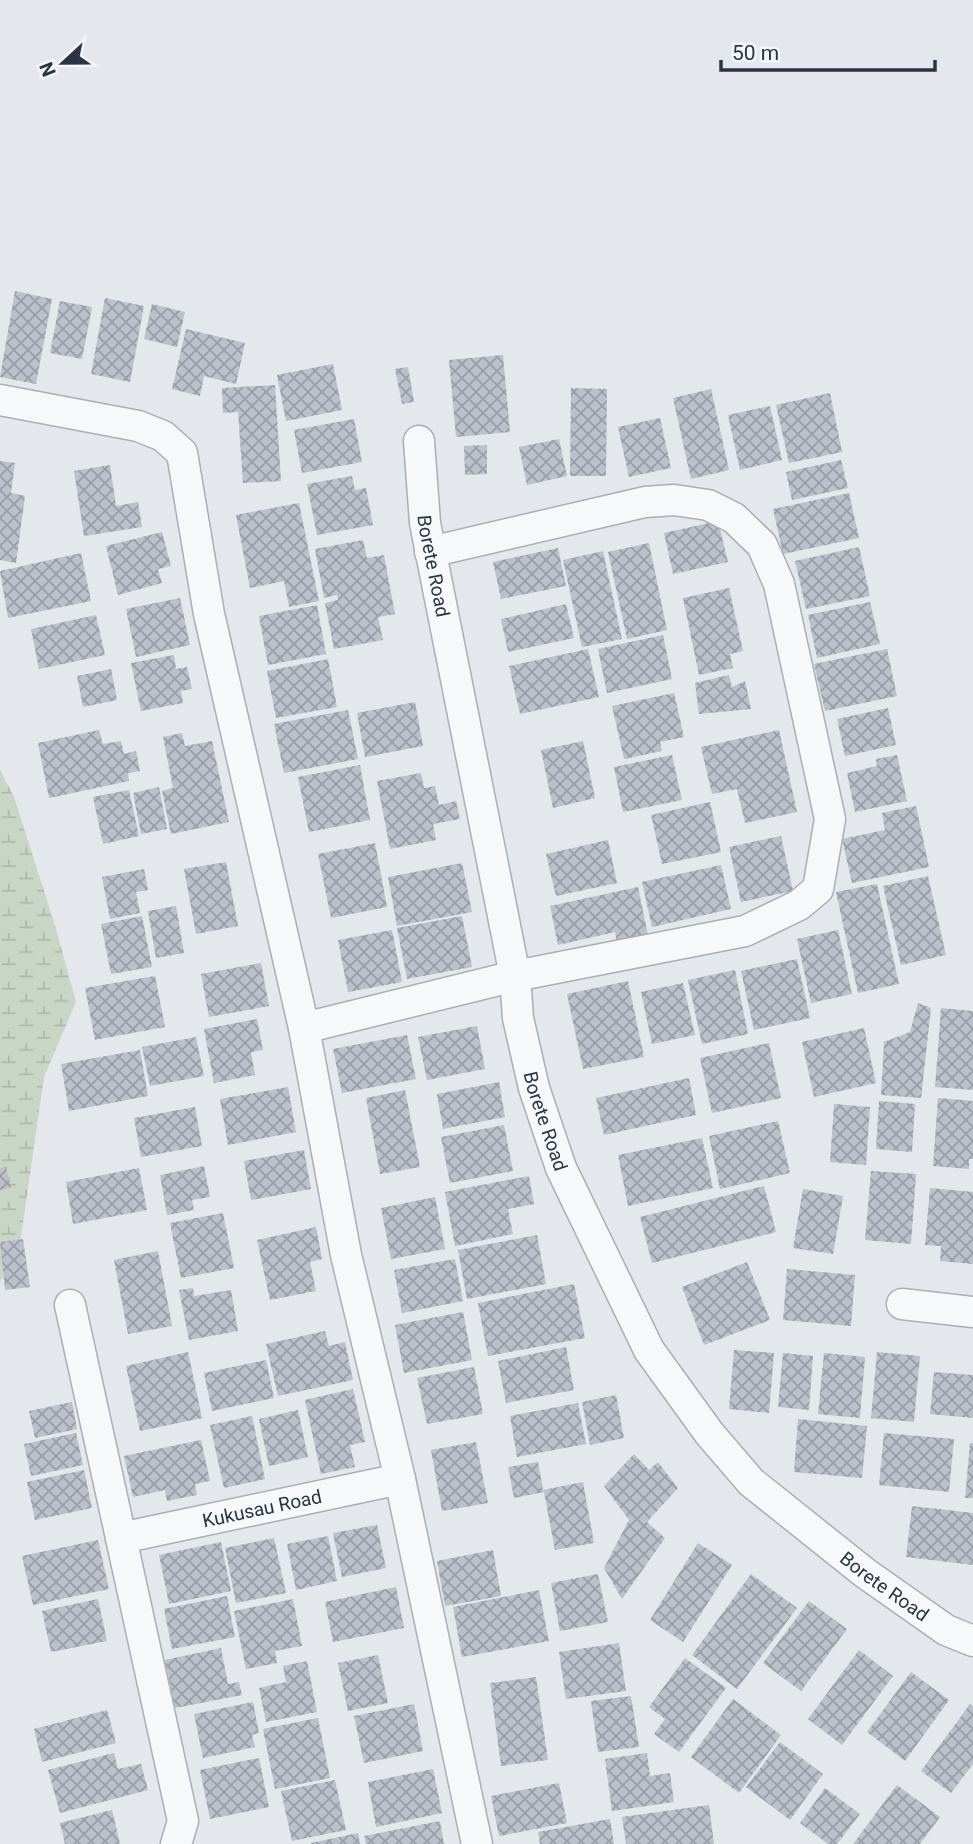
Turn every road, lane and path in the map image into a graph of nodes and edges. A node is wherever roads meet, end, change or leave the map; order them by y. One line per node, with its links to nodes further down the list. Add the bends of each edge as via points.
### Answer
1 (0, 400): 5 (street, via 138,426 163,436 183,453 209,614)
2 (419, 441): 3 (street, Borete Road)
3 (430, 552): 4 (street, Borete Road); 4 (street, via 645,502 708,505 734,518 762,545 779,584 830,819 818,889 799,905 746,931)
4 (515, 976): 5 (street); 11 (street, Borete Road, via 534,1088 561,1168 649,1350 751,1482 864,1573 946,1630)
5 (304, 1028): 9 (street, via 346,1255)
6 (902, 1304): 8 (street)
7 (70, 1305): 10 (street)
8 (973, 1312)
9 (400, 1479): 10 (street, Kukusau Road); 13 (street)
10 (121, 1538): 12 (street, via 183,1821)
11 (973, 1641)
12 (176, 1844)
13 (477, 1844)

